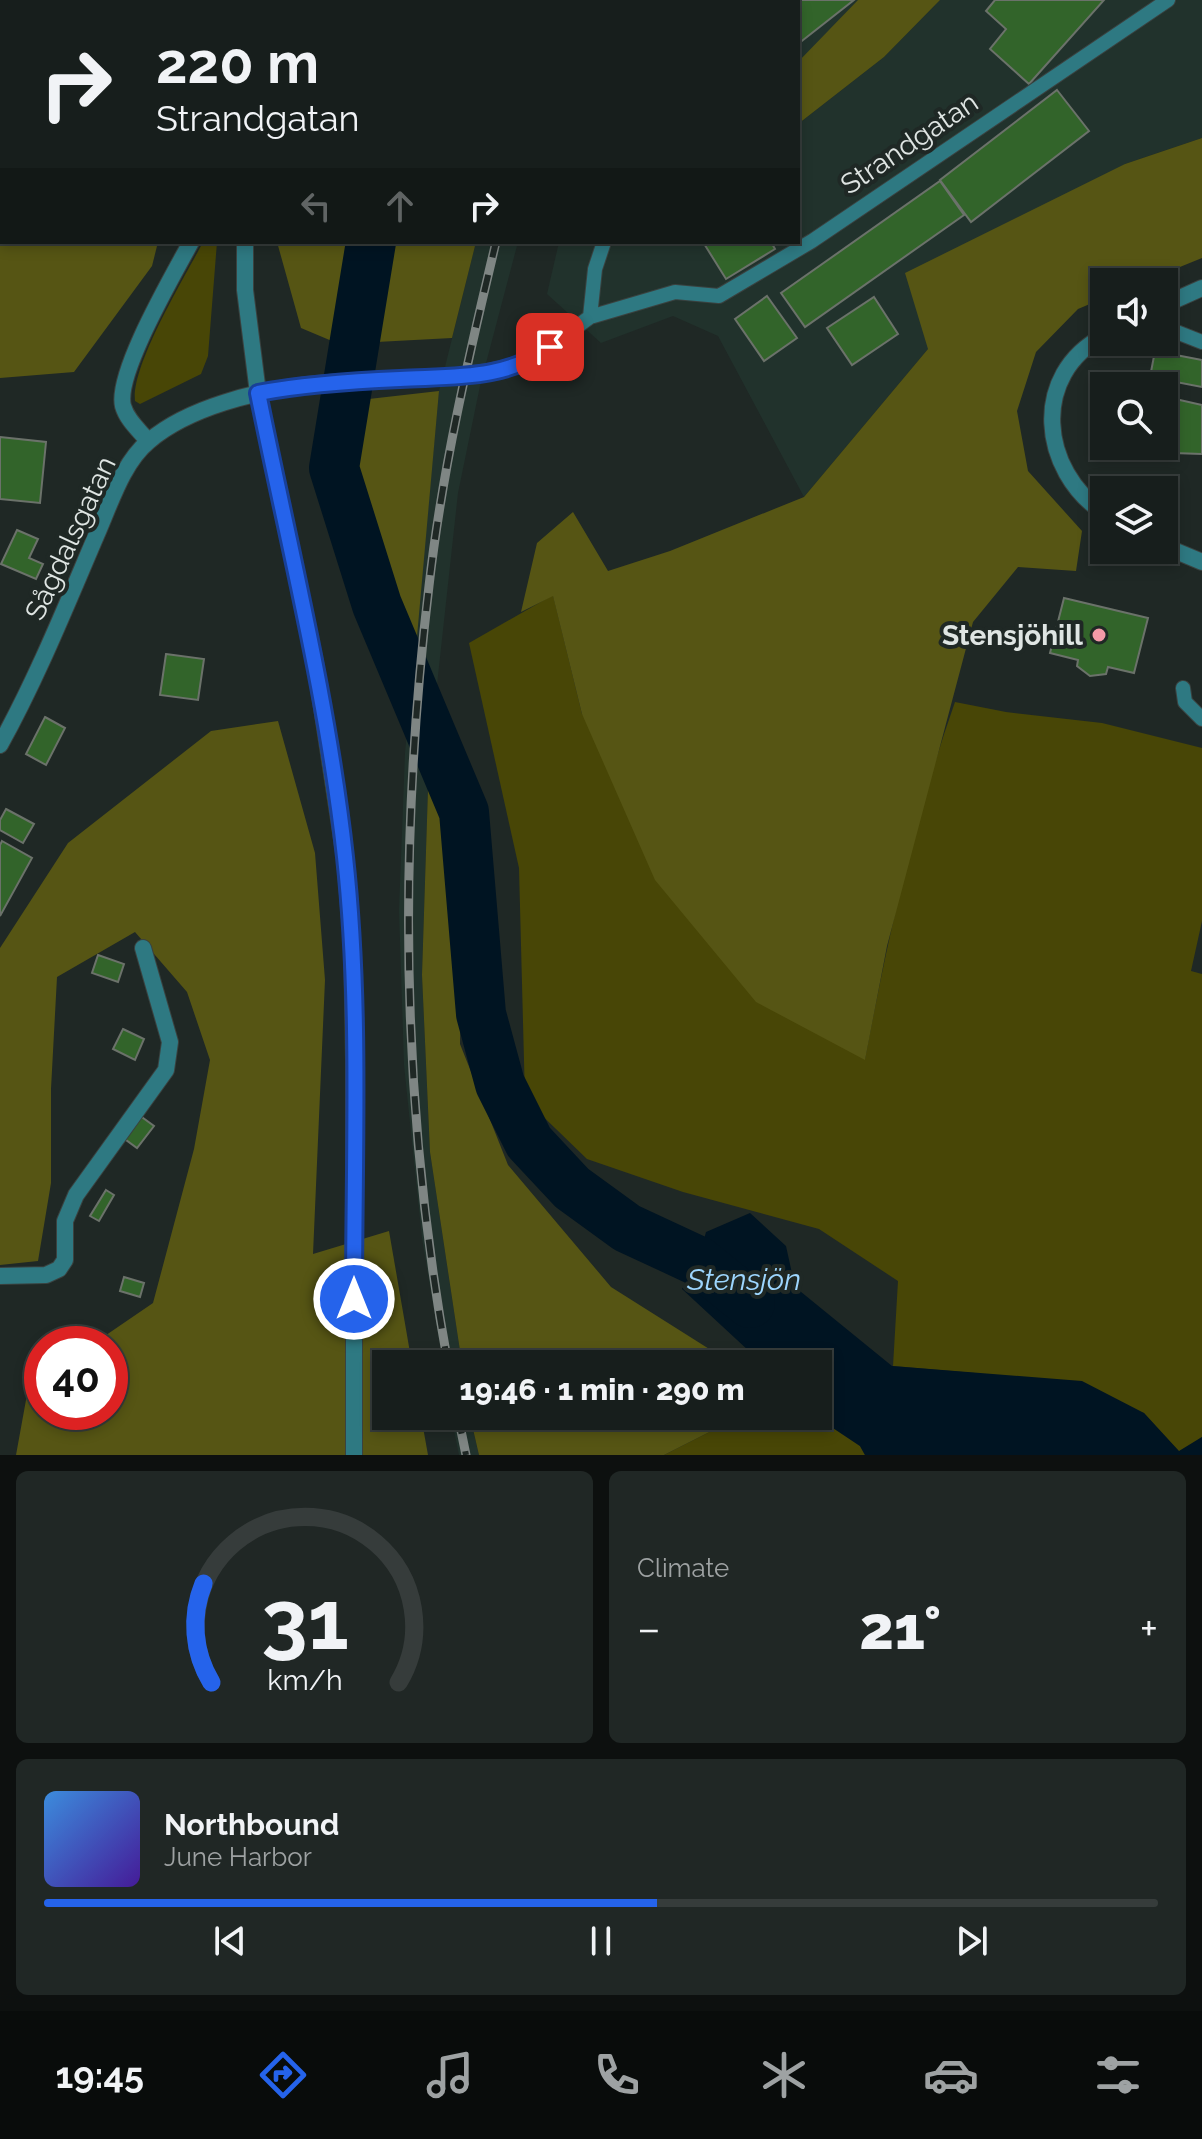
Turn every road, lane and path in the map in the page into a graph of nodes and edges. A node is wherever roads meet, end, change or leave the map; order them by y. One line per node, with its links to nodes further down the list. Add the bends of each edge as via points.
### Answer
1 (1168, 0): 7 (lane, Strandgatan, via 812,241 719,296 675,292)
2 (190, 244): 13 (street, Sågdalsgatan, via 124,383 128,418)
3 (245, 244): 12 (street)
4 (603, 244): 7 (lane)
5 (1202, 288): 6 (street)
6 (1178, 299)
7 (590, 317): 11 (lane, Strandgatan)
8 (1178, 333): 9 (lane)
9 (1202, 342)
10 (1090, 343): 14 (street, via 1066,371 1052,401 1050,423 1055,447)
11 (529, 362): 12 (street, Strandgatan, via 465,377 312,384)
12 (258, 393): 13 (street, Sågdalsgatan, via 209,409); 22 (street, via 315,662 345,859 354,1031)
13 (148, 441): 19 (street, Sågdalsgatan, via 115,493 29,692)
14 (1090, 501)
15 (1178, 552): 16 (street)
16 (1202, 562)
17 (1183, 688): 18 (lane, via 1185,702)
18 (1202, 719)
19 (0, 745)
20 (143, 948): 21 (street, via 170,1042 166,1070 76,1195 65,1221 65,1260 59,1269 46,1275)
21 (0, 1276)
22 (354, 1455)

